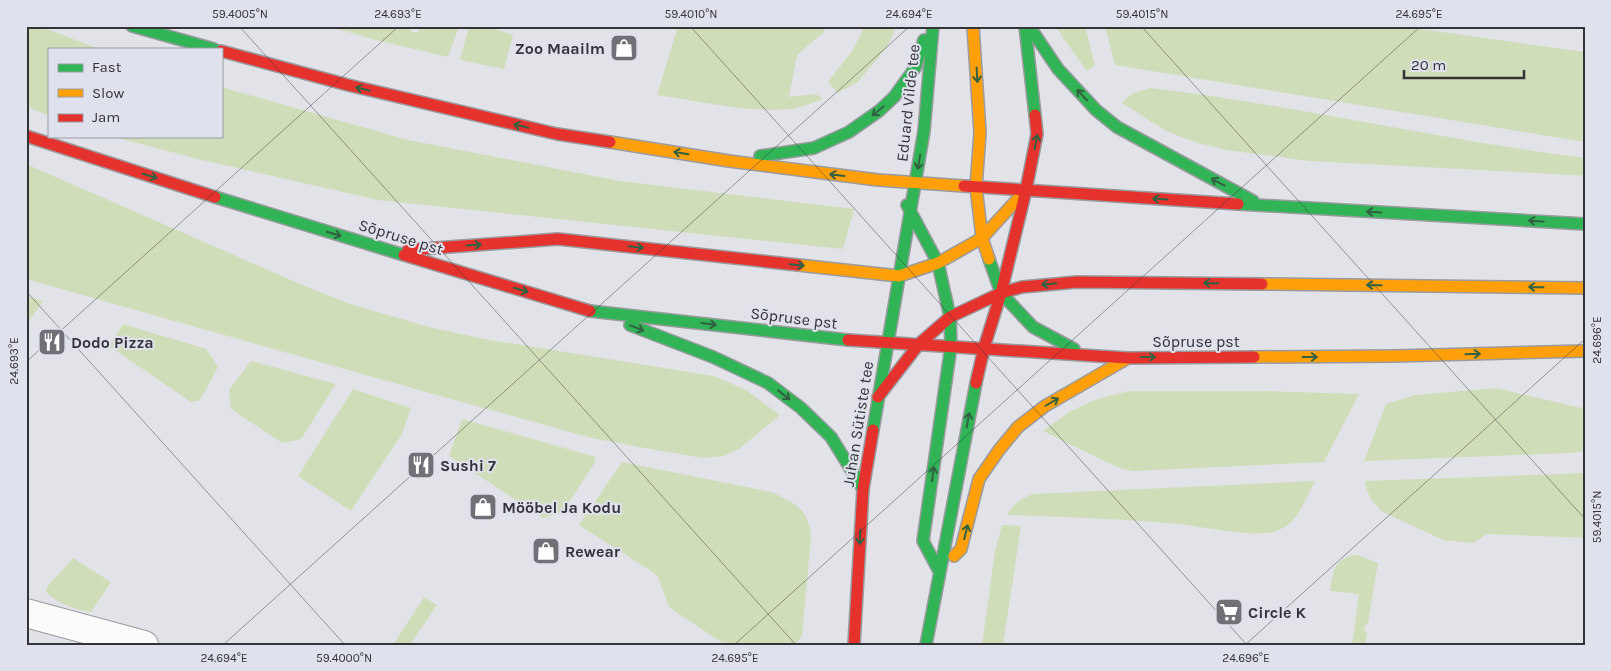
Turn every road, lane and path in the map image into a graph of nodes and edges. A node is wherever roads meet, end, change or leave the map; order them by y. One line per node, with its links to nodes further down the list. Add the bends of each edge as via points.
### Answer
1 (132, 26): 6 (main road)
2 (931, 26): 9 (main road, one-way to 9, via 915,68 894,97 849,132 814,148); 11 (main road, Eduard Vilde tee, one-way to 11, via 924,131)
3 (972, 26): 12 (main road, one-way to 12, via 980,132)
4 (1025, 26): 13 (main road, one-way to 4, via 1037,134)
5 (1029, 26): 14 (main road, one-way to 5, via 1117,127 1096,110 1058,69)
6 (210, 48)
7 (222, 51): 9 (main road, one-way to 7, via 557,134 348,85)
8 (26, 136): 18 (main road, Sõpruse pst, one-way to 18)
9 (729, 161): 10 (main road, one-way to 9)
10 (885, 181): 11 (main road); 15 (main road)
11 (915, 183): 12 (main road); 15 (main road, Eduard Vilde tee)
12 (976, 187): 13 (main road); 17 (main road)
13 (1026, 190): 14 (main road, one-way to 13); 17 (main road); 22 (main road)
14 (1261, 205): 16 (main road, one-way to 14)
15 (910, 210): 19 (main road); 20 (main road, Juhan Sütiste tee)
16 (1585, 224)
17 (982, 238): 19 (main road); 22 (main road)
18 (390, 251): 20 (main road, one-way to 20, via 558,239); 23 (main road, Sõpruse pst, one-way to 23)
19 (938, 263): 20 (main road); 24 (main road)
20 (899, 276): 25 (main road, Juhan Sütiste tee)
21 (1585, 288): 22 (main road, one-way to 22, via 1077,282 1022,287)
22 (1001, 293): 24 (main road); 28 (main road); 30 (main road, via 1033,327)
23 (591, 311): 25 (main road, Sõpruse pst, one-way to 25); 33 (main road, one-way to 33, via 713,357 768,383 831,437)
24 (950, 317): 26 (main road); 27 (main road)
25 (888, 342): 26 (main road, Sõpruse pst); 32 (main road, Juhan Sütiste tee)
26 (919, 344): 27 (main road, Sõpruse pst); 32 (main road)
27 (951, 346): 28 (main road, Sõpruse pst); 34 (main road, one-way to 27, via 923,542)
28 (984, 348): 30 (main road, Sõpruse pst); 34 (main road, one-way to 28)
29 (1585, 351): 31 (main road, Sõpruse pst, one-way to 29)
30 (1082, 354): 31 (main road, Sõpruse pst)
31 (1128, 358): 34 (main road, one-way to 31, via 962,549 979,479 1018,427 1045,406)
32 (878, 397): 33 (main road, Juhan Sütiste tee)
33 (863, 489): 37 (main road, Juhan Sütiste tee, one-way to 37)
34 (939, 571): 38 (main road)
35 (26, 614): 36 (street)
36 (144, 645)
37 (854, 645)
38 (926, 645)

